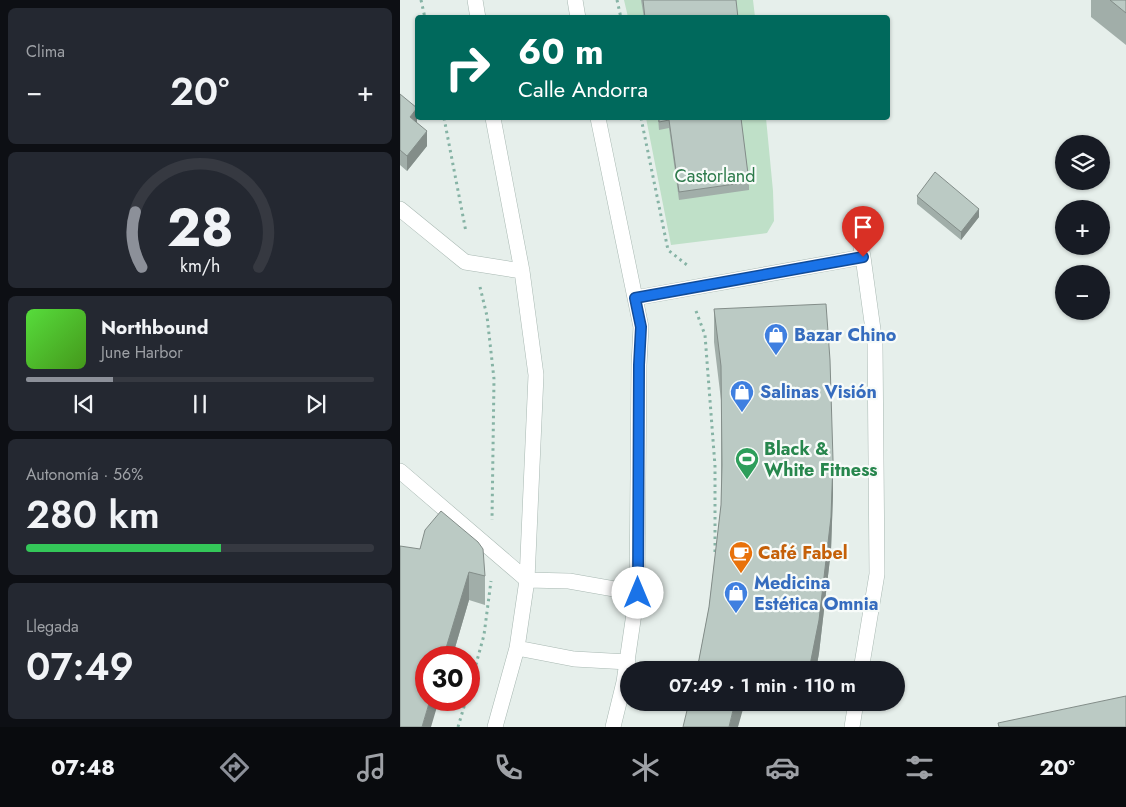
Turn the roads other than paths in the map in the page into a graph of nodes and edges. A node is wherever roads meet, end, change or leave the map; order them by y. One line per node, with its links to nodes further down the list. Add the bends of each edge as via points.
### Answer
1 (475, 0): 3 (street)
2 (574, 0): 4 (street)
3 (478, 15)
4 (577, 15)
5 (492, 120): 10 (street)
6 (598, 120): 11 (street)
7 (400, 209): 10 (street, via 465,262)
8 (856, 221): 9 (street)
9 (863, 257): 11 (street); 17 (street, via 875,344 877,574)
10 (522, 271): 13 (street, via 536,375)
11 (635, 298): 14 (street, via 641,327)
12 (400, 471): 13 (street)
13 (527, 580): 14 (street, via 569,581); 15 (street)
14 (638, 593): 16 (street)
15 (517, 648): 18 (street, via 574,659); 21 (street)
16 (628, 661)
17 (863, 661)
18 (620, 662)
19 (620, 694): 22 (street)
20 (855, 711): 23 (street)
21 (495, 727)
22 (612, 727)
23 (852, 727)

